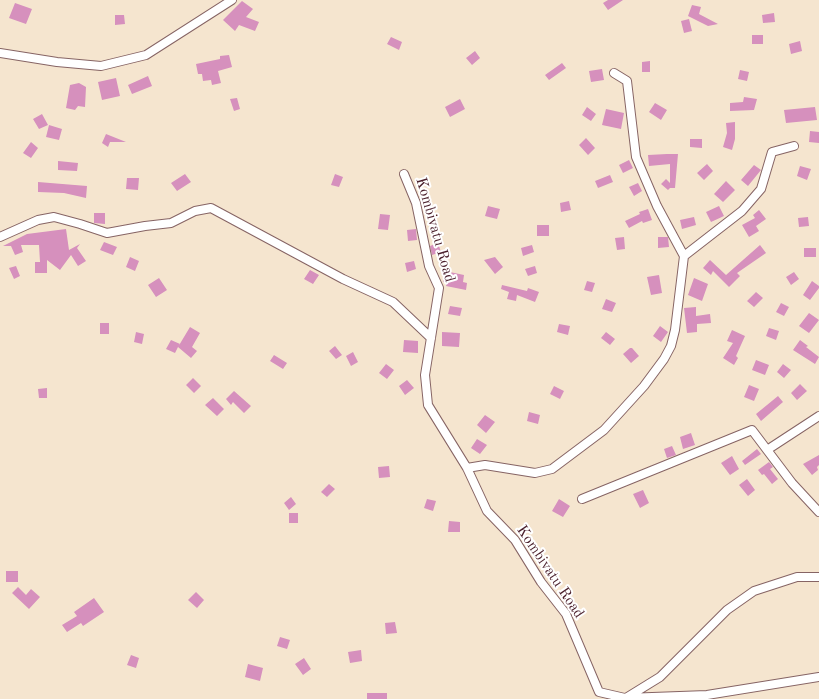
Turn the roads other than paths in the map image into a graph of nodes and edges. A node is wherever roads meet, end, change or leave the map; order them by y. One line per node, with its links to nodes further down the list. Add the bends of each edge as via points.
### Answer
1 (232, 0): 2 (street, via 146,55 101,66 57,62)
2 (0, 52)
3 (614, 73): 7 (street, via 627,81 636,157 657,206)
4 (794, 146): 7 (street, via 772,152 761,189 742,211)
5 (404, 174): 8 (street, Kombivatu Road, via 416,203 429,266 440,288)
6 (0, 237): 8 (street, via 38,220 54,217 107,233 171,223 195,210 211,208 343,279 393,302)
7 (684, 256): 11 (street, via 671,346 644,386 604,430 552,469 535,473 485,465)
8 (431, 338): 11 (street, Kombivatu Road, via 425,375 428,405)
9 (819, 416): 10 (street)
10 (767, 450): 12 (street, via 752,430); 13 (street)
11 (467, 468): 16 (street, Kombivatu Road, via 487,511 515,540 540,582 566,614 599,692)
12 (582, 499)
13 (819, 512)
14 (819, 577): 16 (street, via 797,576 754,591 727,610 660,677)
15 (819, 677): 16 (street, Kombivatu Road, via 707,695)
16 (625, 698)

